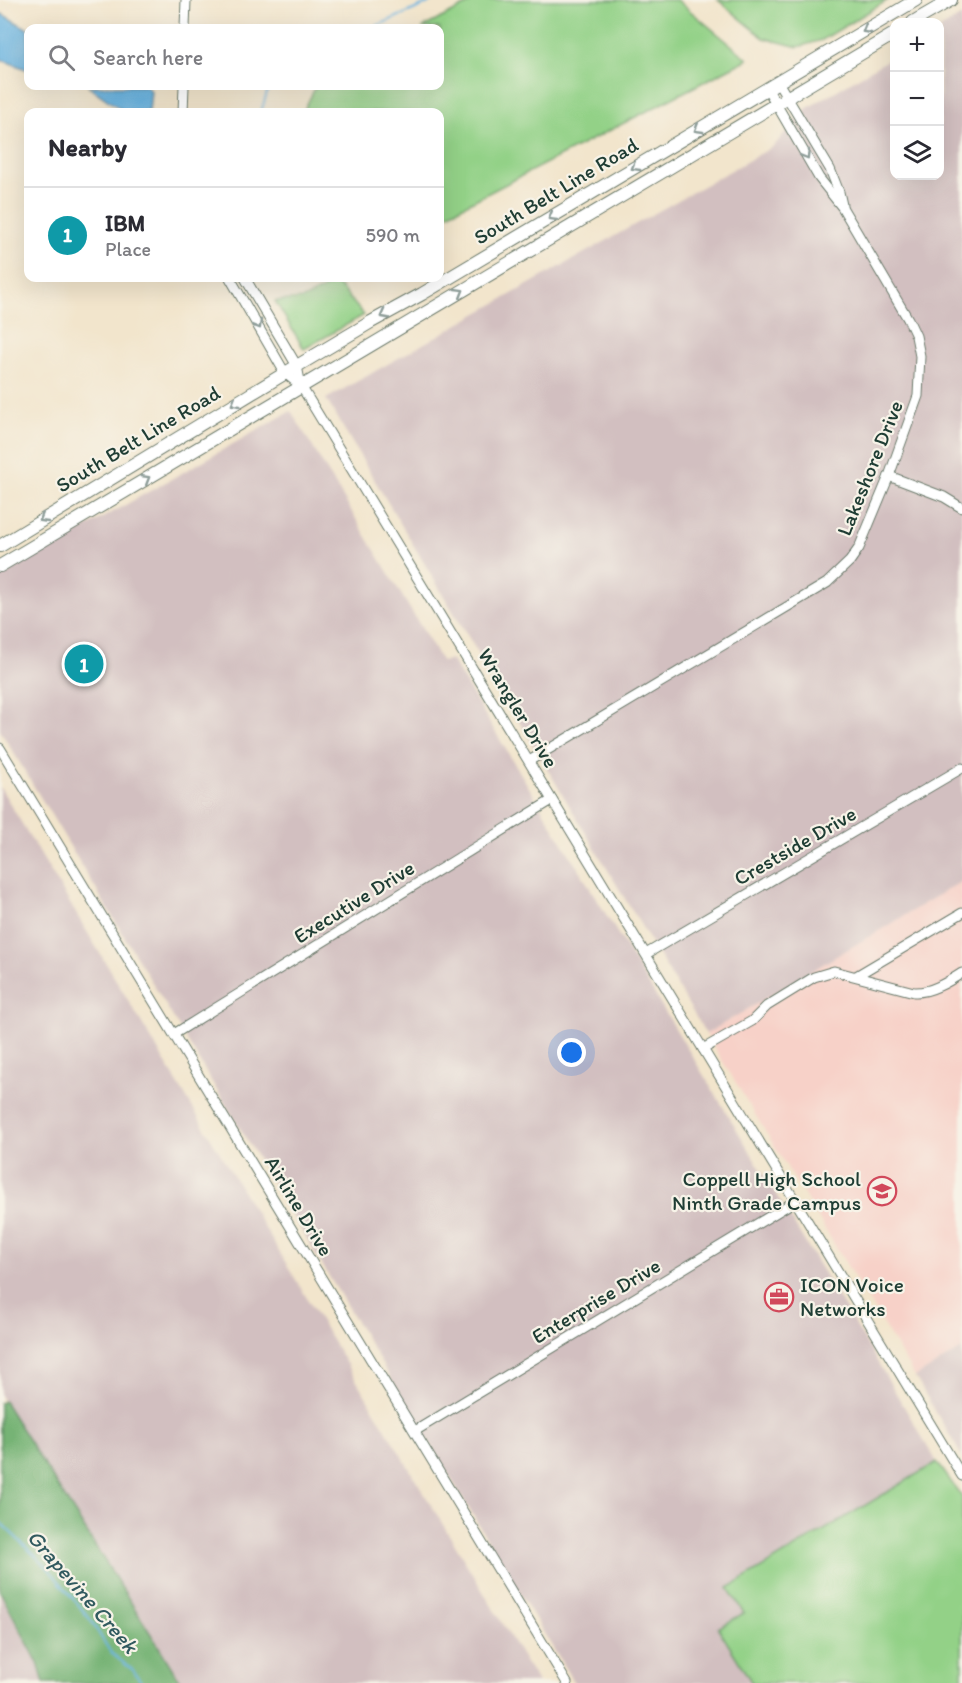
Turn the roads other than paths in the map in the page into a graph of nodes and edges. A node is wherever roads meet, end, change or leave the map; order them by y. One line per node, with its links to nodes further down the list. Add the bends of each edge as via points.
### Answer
1 (186, 0): 5 (street)
2 (916, 0): 7 (main road, South Belt Line Road, one-way to 7)
3 (951, 0): 4 (main road)
4 (920, 18)
5 (185, 24)
6 (890, 36): 9 (main road, South Belt Line Road)
7 (772, 85): 9 (street, Lakeshore Drive); 11 (main road, South Belt Line Road, one-way to 11)
8 (184, 90): 10 (street)
9 (782, 102): 12 (main road, South Belt Line Road); 13 (street, Lakeshore Drive, one-way to 13, via 819,178); 13 (street, Lakeshore Drive, via 830,169)
10 (183, 108)
11 (602, 186): 12 (main road); 14 (main road, South Belt Line Road, one-way to 14)
12 (611, 202): 20 (main road, South Belt Line Road, one-way to 12)
13 (842, 207): 21 (street, Lakeshore Drive, via 908,320 920,356 918,396)
14 (444, 281)
15 (233, 282): 19 (street, one-way to 19)
16 (247, 282): 18 (street)
17 (442, 282): 18 (main road, South Belt Line Road, one-way to 18)
18 (297, 366): 19 (main road, South Belt Line Road); 20 (street)
19 (285, 373): 20 (street); 22 (main road, South Belt Line Road, one-way to 22)
20 (302, 386): 24 (main road, South Belt Line Road, one-way to 20); 28 (street, Wrangler Drive)
21 (889, 476): 23 (street); 28 (street, Lakeshore Drive, via 859,549 827,583)
22 (87, 493): 24 (main road); 25 (main road, South Belt Line Road, one-way to 25)
23 (962, 508)
24 (95, 509): 26 (main road, South Belt Line Road)
25 (0, 546)
26 (0, 566)
27 (0, 748): 35 (street, Airline Drive)
28 (529, 761): 30 (street, Wrangler Drive)
29 (962, 768): 32 (street, Crestside Drive)
30 (552, 801): 32 (street, Wrangler Drive); 35 (street, Executive Drive)
31 (962, 913): 34 (street)
32 (645, 954): 36 (street, Wrangler Drive)
33 (962, 974): 34 (street, via 921,993)
34 (856, 976): 36 (street, via 834,971 814,977 766,1006 752,1021)
35 (174, 1034): 38 (street, Airline Drive)
36 (703, 1049): 37 (street, Wrangler Drive)
37 (795, 1201): 38 (street, Enterprise Drive); 39 (street, Wrangler Drive)
38 (415, 1431): 40 (street, Airline Drive)
39 (962, 1476)
40 (567, 1683)

